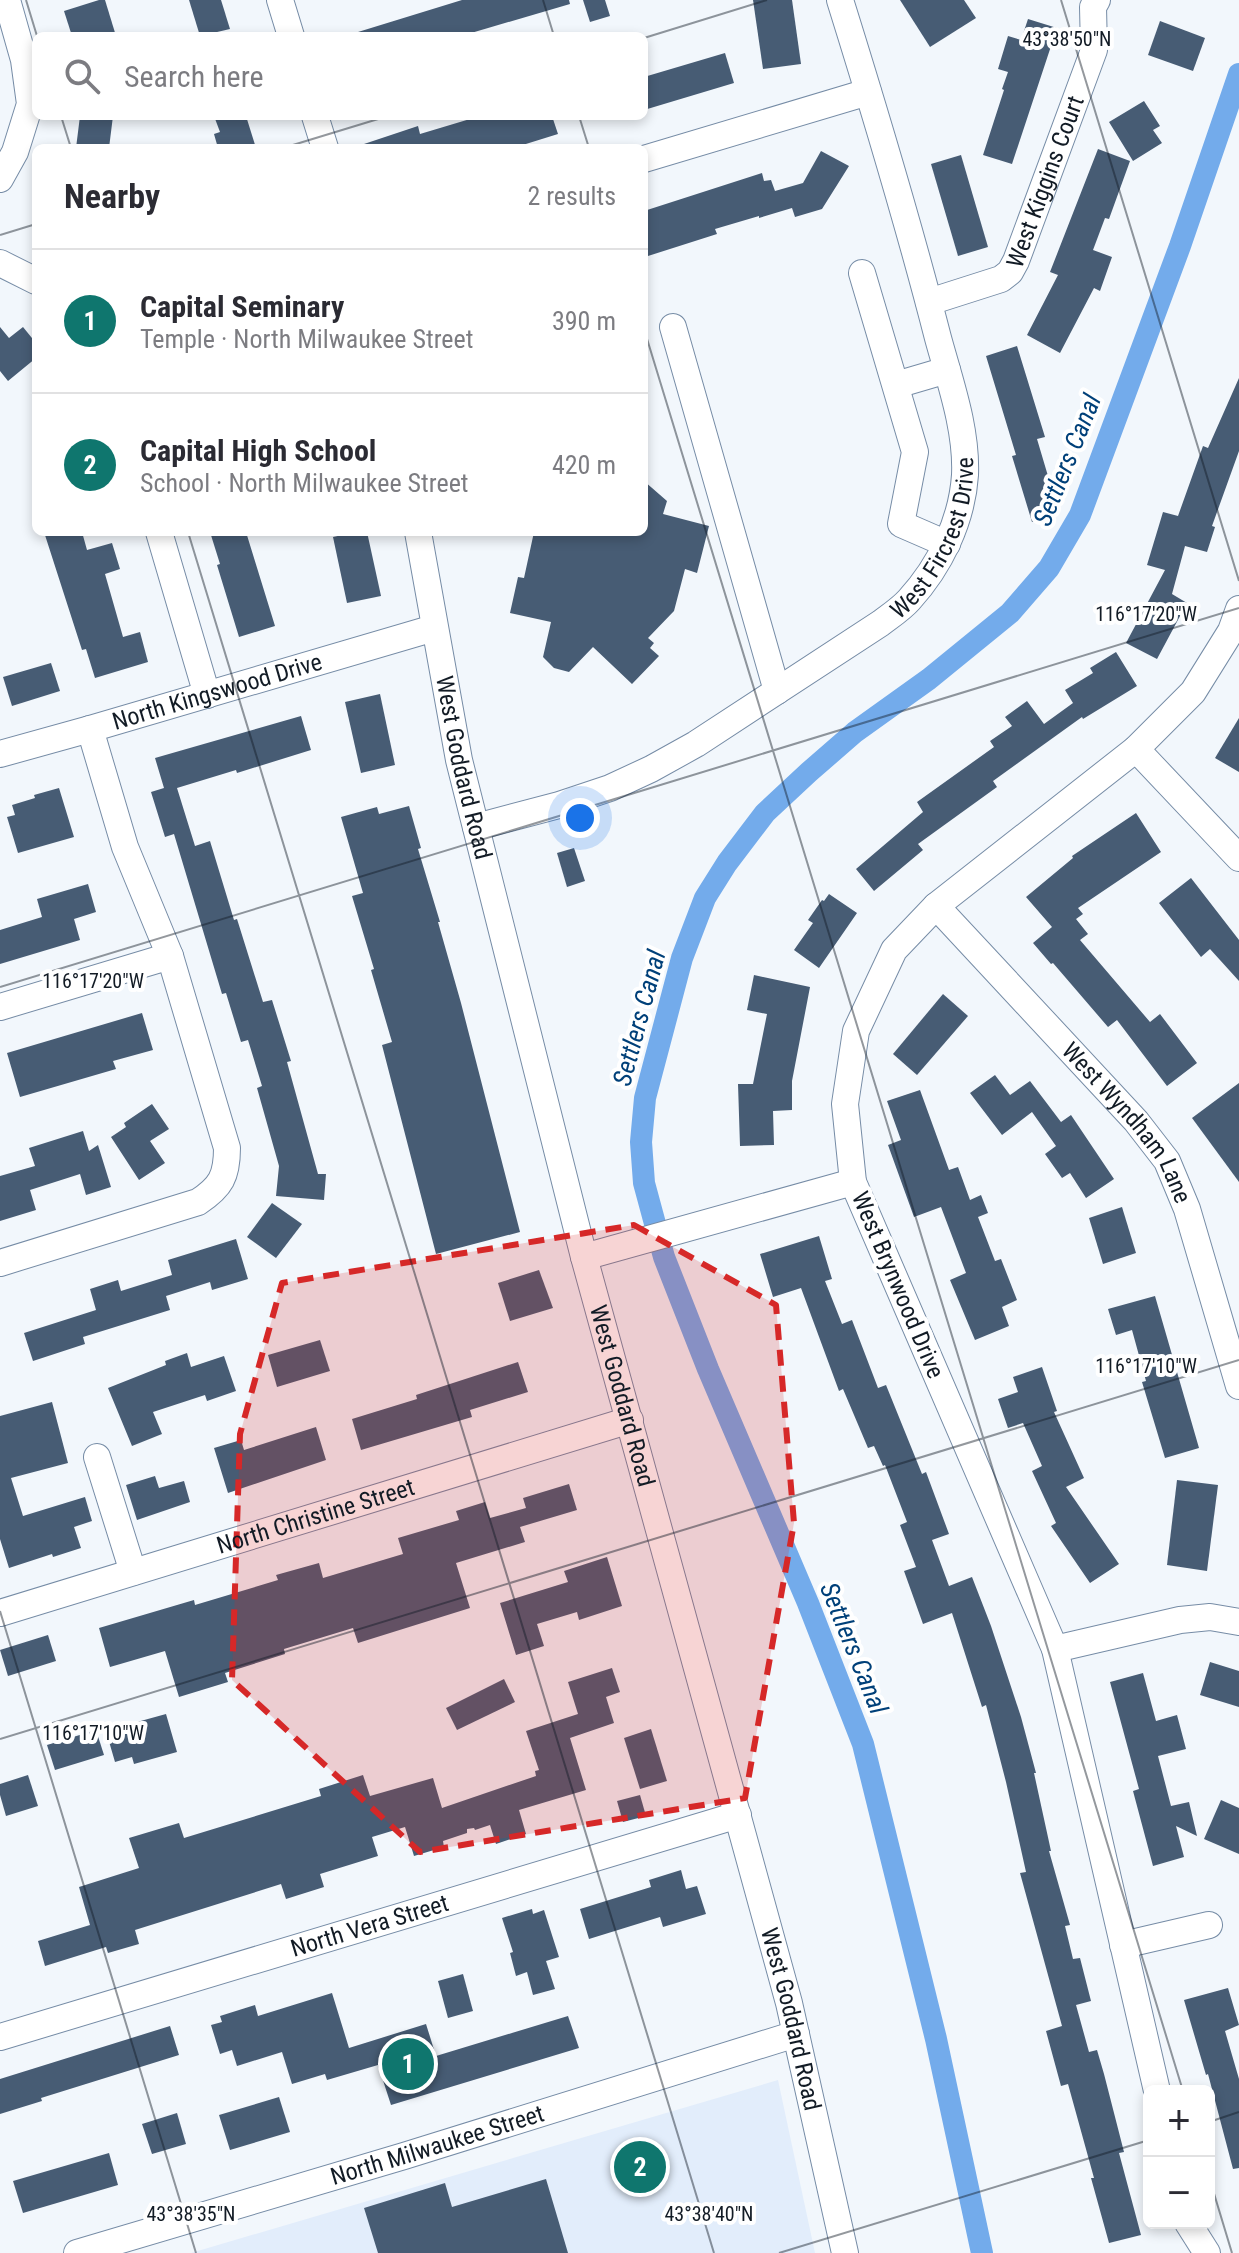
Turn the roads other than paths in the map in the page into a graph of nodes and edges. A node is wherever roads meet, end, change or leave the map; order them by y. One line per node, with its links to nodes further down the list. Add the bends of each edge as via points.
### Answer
1 (7, 0): 10 (street, via 30,104)
2 (840, 0): 6 (street, West Fircrest Drive)
3 (286, 1): 5 (street)
4 (1095, 4): 14 (street, West Kiggins Court, via 1094,50 1010,272)
5 (290, 32)
6 (868, 92): 9 (street); 14 (street, West Fircrest Drive)
7 (316, 120): 8 (street)
8 (324, 144)
9 (648, 158)
10 (0, 179)
11 (0, 263): 13 (street)
12 (862, 273): 17 (street)
13 (32, 279)
14 (929, 302): 16 (street, West Fircrest Drive)
15 (673, 327): 23 (street)
16 (947, 370): 17 (street); 20 (street, West Fircrest Drive, via 960,419 965,474)
17 (896, 385): 20 (street, via 915,452 901,524)
18 (160, 536): 24 (street)
19 (419, 536): 22 (street, West Goddard Road)
20 (947, 544): 23 (street, West Fircrest Drive, via 907,603)
21 (1239, 609): 26 (street, West Brynwood Drive, via 1193,692)
22 (434, 628): 24 (street, North Kingswood Drive); 28 (street, West Goddard Road)
23 (777, 691): 28 (street, West Fircrest Drive, via 696,744 610,788)
24 (207, 695): 25 (street, North Kingswood Drive)
25 (90, 729): 27 (street, North Kingswood Drive); 31 (street, via 125,847)
26 (1136, 749): 29 (street); 30 (street, West Brynwood Drive)
27 (0, 754)
28 (476, 827): 34 (street, West Goddard Road)
29 (1239, 858)
30 (936, 906): 33 (street, West Brynwood Drive, via 894,950 856,1031 845,1104); 36 (street, West Wyndham Lane, via 1167,1161 1187,1209)
31 (170, 956): 32 (street); 35 (street, via 227,1148 221,1182 198,1202)
32 (0, 1007)
33 (853, 1182): 34 (street); 42 (street, West Brynwood Drive)
34 (584, 1257): 37 (street, West Goddard Road)
35 (0, 1263)
36 (1239, 1386)
37 (630, 1420): 39 (street, North Christine Street); 43 (street, West Goddard Road)
38 (97, 1457): 39 (street)
39 (133, 1572): 40 (street, North Christine Street)
40 (0, 1613)
41 (1239, 1622): 42 (street, via 1210,1617 1180,1620)
42 (1055, 1649): 45 (street, West Brynwood Drive)
43 (738, 1815): 46 (street, West Goddard Road); 47 (street, North Vera Street)
44 (1209, 1925): 45 (street)
45 (1123, 1945): 48 (street, West Brynwood Drive)
46 (796, 2034): 50 (street, North Milwaukee Street); 51 (street, West Goddard Road)
47 (0, 2037)
48 (1156, 2085)
49 (1192, 2229): 52 (street)
50 (77, 2253)
51 (845, 2253)
52 (1207, 2253)

